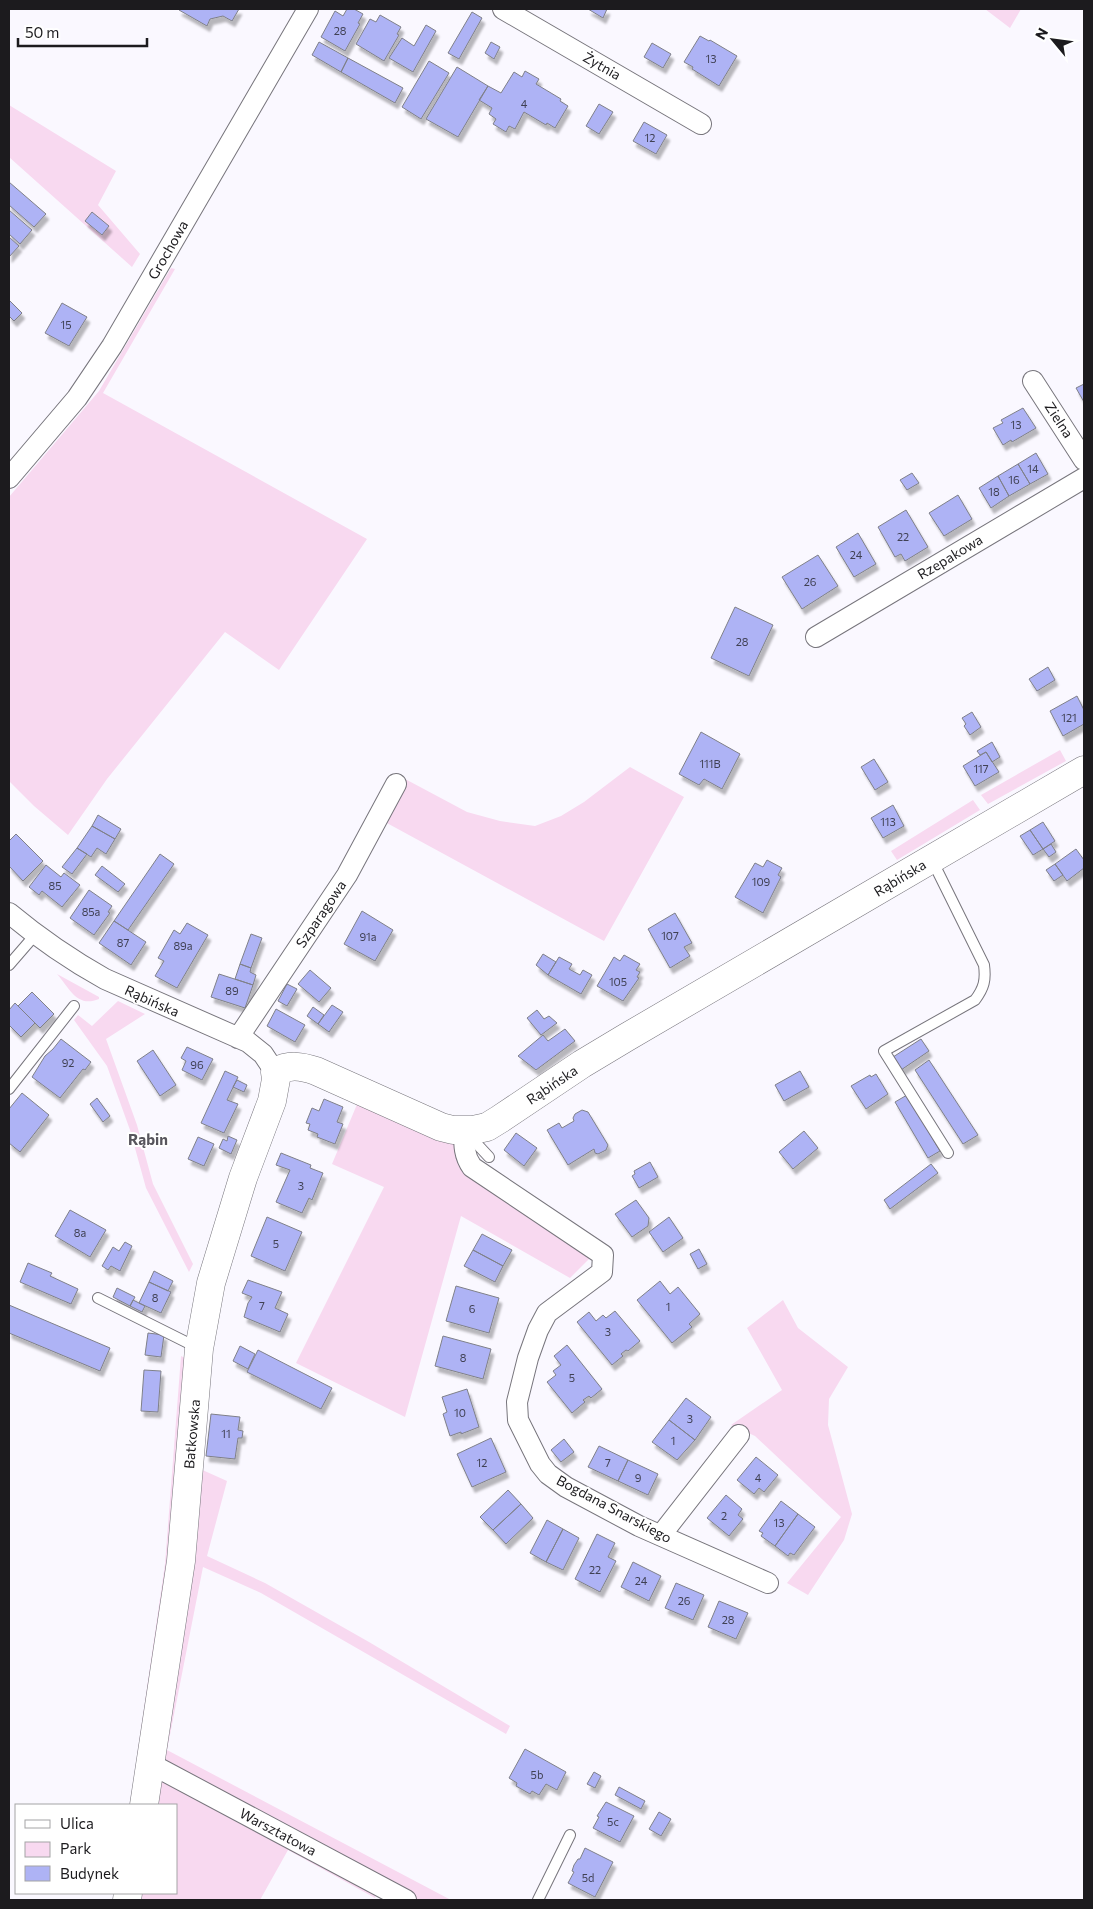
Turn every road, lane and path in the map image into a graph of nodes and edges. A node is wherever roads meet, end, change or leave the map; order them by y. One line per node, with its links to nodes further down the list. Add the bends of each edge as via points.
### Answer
1 (308, 9): 6 (street, Grochowa, via 112,346 77,398)
2 (503, 9): 3 (street, Żytnia)
3 (701, 124)
4 (1033, 381): 5 (street, Zielna)
5 (1084, 460)
6 (9, 478)
7 (1084, 478): 8 (street, Rzepakowa)
8 (816, 637)
9 (1084, 770): 11 (street, Rąbińska)
10 (396, 784): 16 (street, Szparagowa, via 347,875)
11 (932, 859): 19 (street, Rąbińska, via 582,1064 500,1119); 20 (lane, via 984,965 986,979 975,1000 884,1051)
12 (9, 913): 13 (street, Rąbińska)
13 (35, 935): 14 (lane); 16 (street, Rąbińska, via 105,979)
14 (9, 965)
15 (74, 1006): 18 (lane)
16 (238, 1038): 17 (street, Rąbińska, via 258,1048)
17 (275, 1072): 19 (street, via 294,1066 316,1071 441,1127); 23 (street, Batkowska, via 272,1101 243,1178 211,1283)
18 (9, 1089)
19 (469, 1131): 21 (lane); 25 (street, Bogdana Snarskiego, via 466,1154 472,1167 604,1255 602,1272 547,1312 528,1358 517,1402 518,1420 548,1474 566,1487)
20 (948, 1152)
21 (489, 1157)
22 (98, 1298): 23 (lane)
23 (199, 1349): 27 (street, Batkowska, via 181,1560)
24 (739, 1435): 25 (street)
25 (661, 1535): 26 (street, Bogdana Snarskiego)
26 (768, 1583)
27 (151, 1764): 28 (street, Batkowska); 30 (street, Warsztatowa)
28 (144, 1804)
29 (570, 1835): 31 (lane)
30 (406, 1900)
31 (538, 1900)

